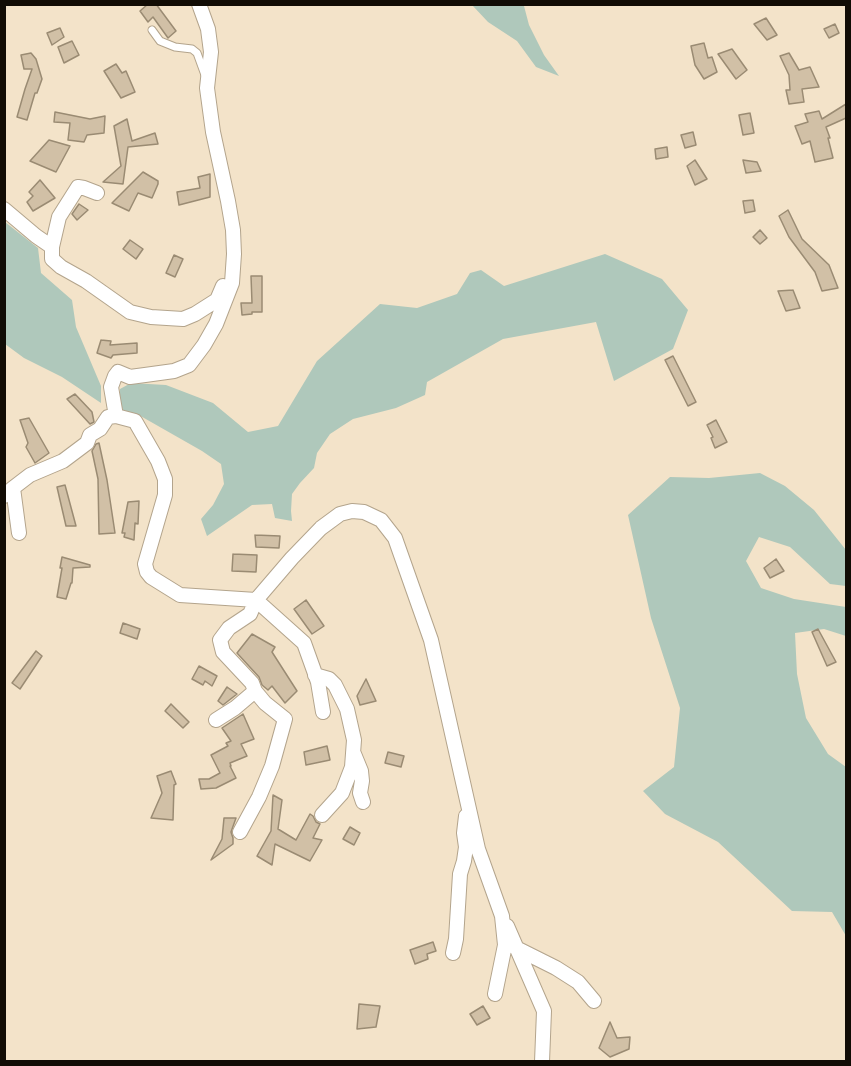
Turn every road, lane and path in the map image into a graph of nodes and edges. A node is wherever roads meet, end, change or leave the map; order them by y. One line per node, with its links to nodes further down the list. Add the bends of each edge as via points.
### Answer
1 (199, 4): 3 (street, via 211,52)
2 (152, 30): 3 (lane, via 160,41 197,53)
3 (208, 83): 7 (street, via 213,132 233,230)
4 (97, 193): 6 (street, via 78,187 59,217)
5 (4, 209): 6 (street)
6 (52, 247): 8 (street, via 52,259 61,267 130,312 183,320)
7 (234, 262): 8 (street); 9 (street, via 232,283 216,324)
8 (217, 300): 9 (street, via 210,320 198,335 193,348)
9 (195, 357): 10 (street, via 174,371 130,376 118,372 111,387)
10 (116, 416): 11 (street, via 108,417 87,443 63,461 30,475); 13 (street, via 135,421 165,478 165,495 145,564 150,577 180,595)
11 (9, 492): 12 (street)
12 (19, 533)
13 (256, 600): 14 (street, via 304,643); 15 (street, via 250,614 229,628 220,640 223,652); 20 (street, via 314,535 340,514 364,512 381,520 395,538 431,640)
14 (315, 675): 16 (street); 18 (street, via 335,684 348,709)
15 (255, 691): 17 (street); 22 (street, via 285,719 272,766)
16 (323, 712)
17 (216, 720)
18 (353, 752): 19 (street, via 361,771); 21 (street, via 342,793)
19 (363, 802)
20 (468, 805): 23 (street, via 478,849); 25 (street)
21 (322, 815)
22 (240, 832)
23 (502, 916): 24 (street); 26 (street, via 505,945)
24 (516, 948): 27 (street, via 578,982); 28 (street, via 544,1011)
25 (453, 954)
26 (495, 994)
27 (594, 1001)
28 (542, 1062)

